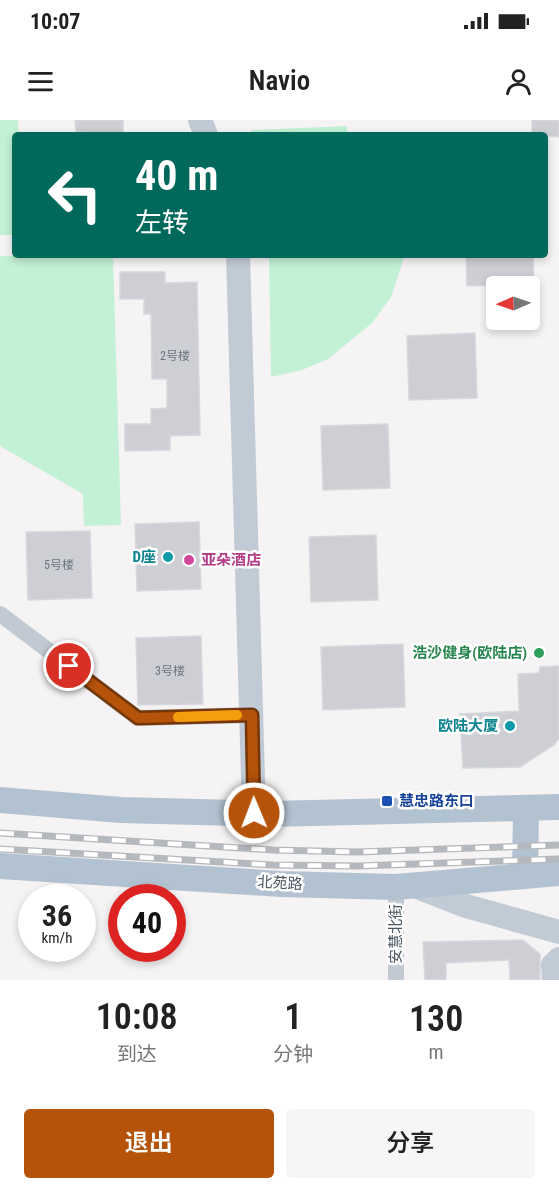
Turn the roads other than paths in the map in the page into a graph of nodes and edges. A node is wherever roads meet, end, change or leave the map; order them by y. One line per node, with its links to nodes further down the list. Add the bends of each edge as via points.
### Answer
1 (238, 258): 3 (street)
2 (0, 614): 3 (street, via 138,718)
3 (252, 715): 7 (street)
4 (0, 800): 7 (main road, via 122,810)
5 (559, 807): 6 (main road)
6 (526, 808): 7 (main road); 10 (main road)
7 (254, 813)
8 (0, 866): 11 (main road, 北苑路, via 281,884)
9 (559, 873): 10 (main road, 北苑路)
10 (525, 876): 11 (main road, 北苑路)
11 (406, 887): 12 (street); 14 (street, 安慧北街)
12 (559, 932)
13 (559, 959): 15 (street, via 553,965)
14 (396, 980)
15 (554, 980)

